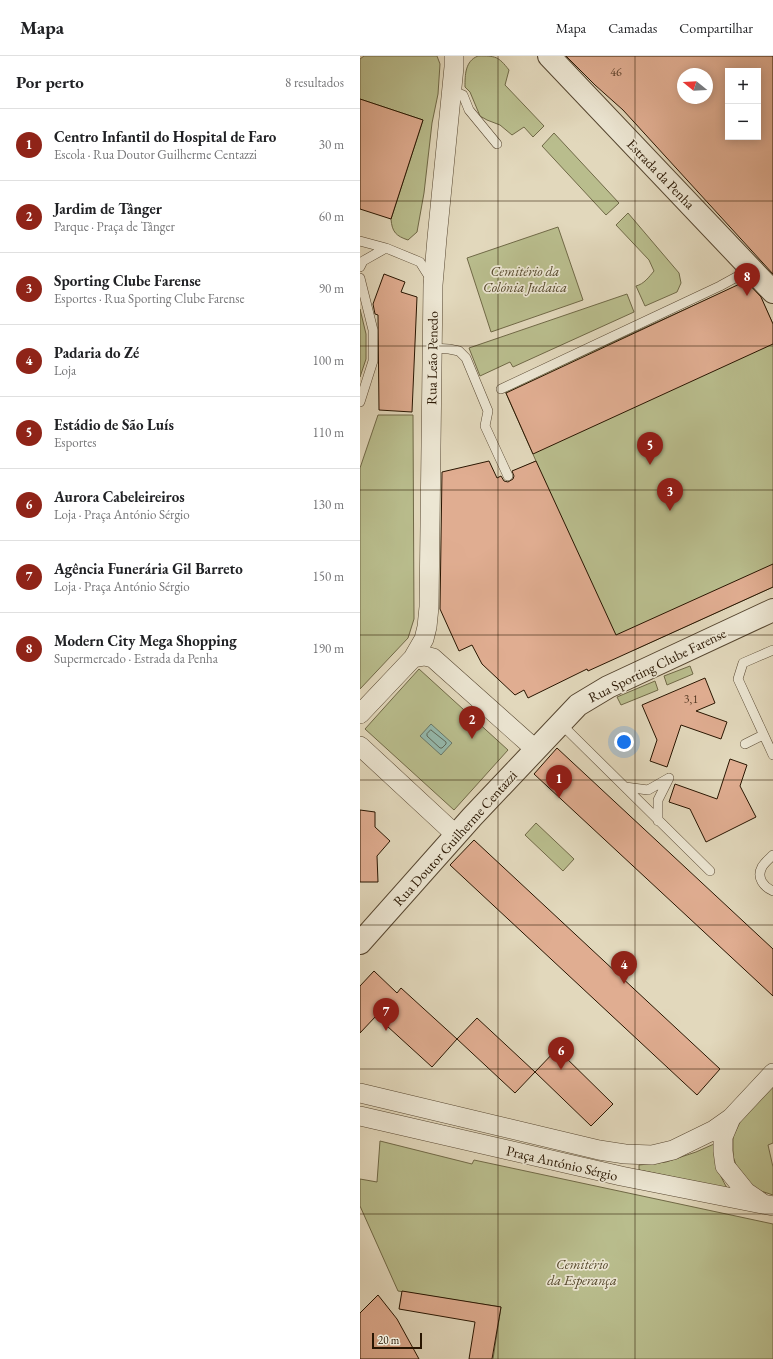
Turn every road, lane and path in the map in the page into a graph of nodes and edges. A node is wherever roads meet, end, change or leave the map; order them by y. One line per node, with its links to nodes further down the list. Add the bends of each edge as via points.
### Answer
1 (454, 56): 3 (street, Rua Leão Penedo)
2 (549, 56): 8 (street, Estrada da Penha)
3 (452, 91): 4 (lane, via 463,95 469,110); 10 (street, Rua Leão Penedo)
4 (497, 144)
5 (360, 241): 6 (lane)
6 (386, 248): 7 (lane, via 363,262); 10 (lane, via 420,262)
7 (360, 267)
8 (751, 269): 11 (street, Estrada da Penha); 13 (lane)
9 (360, 278): 14 (lane, via 373,330 373,361)
10 (433, 285): 12 (street, Rua Leão Penedo)
11 (773, 292)
12 (432, 348): 15 (lane, via 459,350 466,358 488,411 485,426); 18 (street, Rua Leão Penedo, via 429,607 424,639)
13 (501, 389)
14 (360, 402)
15 (508, 476)
16 (773, 610): 20 (street, Rua Sporting Clube Farense, via 608,687 578,705)
17 (773, 650): 21 (lane, via 743,663 738,679)
18 (413, 658): 19 (street, Rua Leão Penedo); 24 (street, via 433,658)
19 (360, 714)
20 (555, 728): 24 (street, Rua Doutor Guilherme Centazzi); 26 (lane)
21 (763, 735): 22 (lane); 25 (lane)
22 (745, 744)
23 (360, 746): 28 (street)
24 (535, 749): 28 (street, Rua Doutor Guilherme Centazzi)
25 (773, 755)
26 (625, 787): 27 (lane); 27 (lane, via 648,790 669,778 658,800)
27 (658, 821): 30 (lane)
28 (456, 835): 32 (street, Rua Doutor Guilherme Centazzi)
29 (773, 855): 31 (lane, via 761,867 760,879)
30 (710, 871)
31 (773, 891)
32 (360, 943)
33 (773, 1073): 36 (street, Praça António Sérgio)
34 (360, 1093): 36 (street, Praça António Sérgio, via 625,1154 652,1155 673,1150 714,1130)
35 (360, 1116): 37 (street, Praça António Sérgio, via 621,1176)
36 (730, 1118): 37 (street, Praça António Sérgio, via 723,1137 725,1166 746,1192)
37 (769, 1206)

